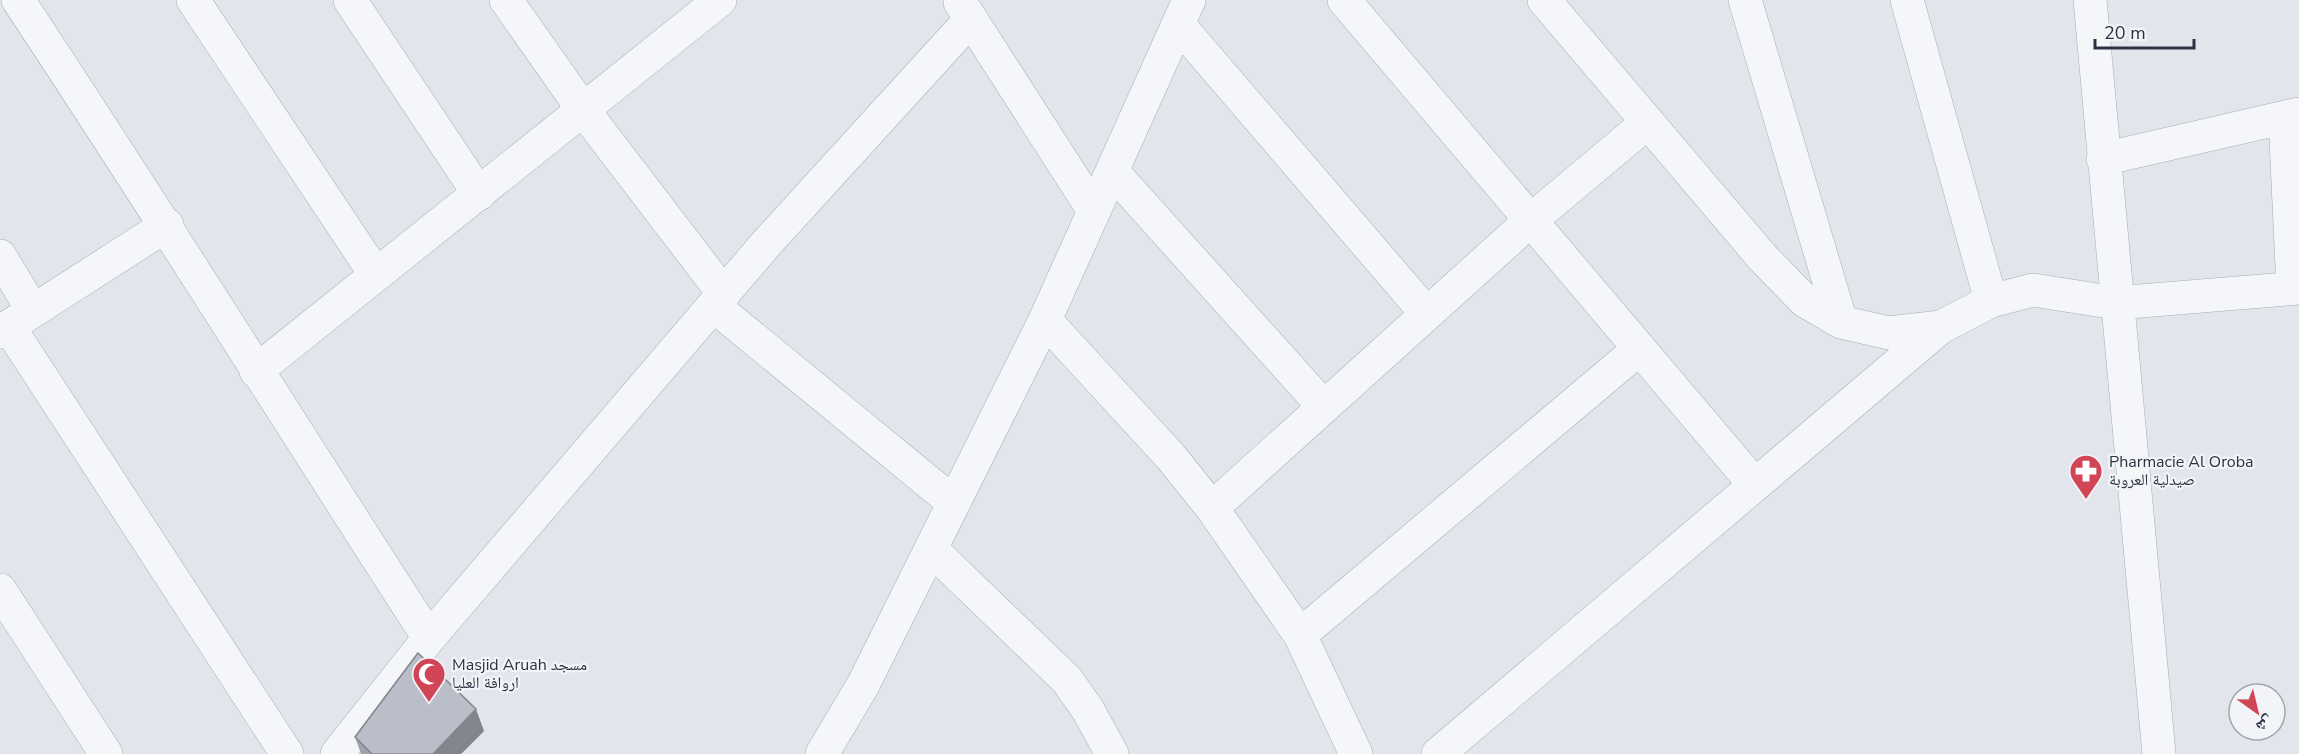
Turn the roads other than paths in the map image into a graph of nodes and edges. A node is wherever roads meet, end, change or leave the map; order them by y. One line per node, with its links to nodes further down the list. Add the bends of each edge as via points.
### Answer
1 (18, 0): 22 (street)
2 (193, 0): 24 (street)
3 (350, 0): 19 (street)
4 (506, 0): 13 (street)
5 (720, 0): 13 (street)
6 (1344, 0): 21 (street)
7 (1544, 0): 15 (street)
8 (1744, 0): 31 (street)
9 (1907, 0): 27 (street)
10 (2090, 0): 16 (street)
11 (965, 9): 20 (street); 26 (street)
12 (1184, 12): 17 (street); 29 (street)
13 (584, 111): 19 (street); 26 (street)
14 (2292, 116): 16 (street); 18 (street)
15 (1648, 122): 21 (street); 31 (street, via 1763,258 1805,301)
16 (2103, 159): 28 (street)
17 (1112, 171): 20 (street); 36 (street)
18 (2293, 179): 25 (street)
19 (478, 194): 24 (street)
20 (1094, 211): 30 (street)
21 (1531, 220): 29 (street); 34 (street)
22 (167, 225): 32 (street); 35 (street)
23 (0, 256): 32 (street)
24 (376, 275): 35 (street)
25 (2296, 288): 28 (street)
26 (719, 300): 38 (street); 43 (street)
27 (1991, 301): 28 (street, via 2033,290); 33 (street)
28 (2116, 303): 51 (street)
29 (1427, 314): 36 (street)
30 (1045, 320): 38 (street); 39 (street, via 1171,456)
31 (1841, 322): 33 (street, via 1889,333)
32 (14, 323): 45 (street)
33 (1941, 327): 37 (street)
34 (1639, 349): 37 (street); 42 (street)
35 (256, 371): 43 (street)
36 (1324, 407): 39 (street)
37 (1755, 485): 50 (street)
38 (954, 503): 40 (street)
39 (1212, 508): 42 (street)
40 (931, 549): 47 (street, via 863,685); 48 (street, via 1067,680)
41 (0, 590): 44 (street)
42 (1300, 635): 49 (street)
43 (429, 638): 46 (street)
44 (106, 754)
45 (287, 754)
46 (337, 754)
47 (822, 754)
48 (1112, 754)
49 (1356, 754)
50 (1438, 754)
51 (2159, 754)

